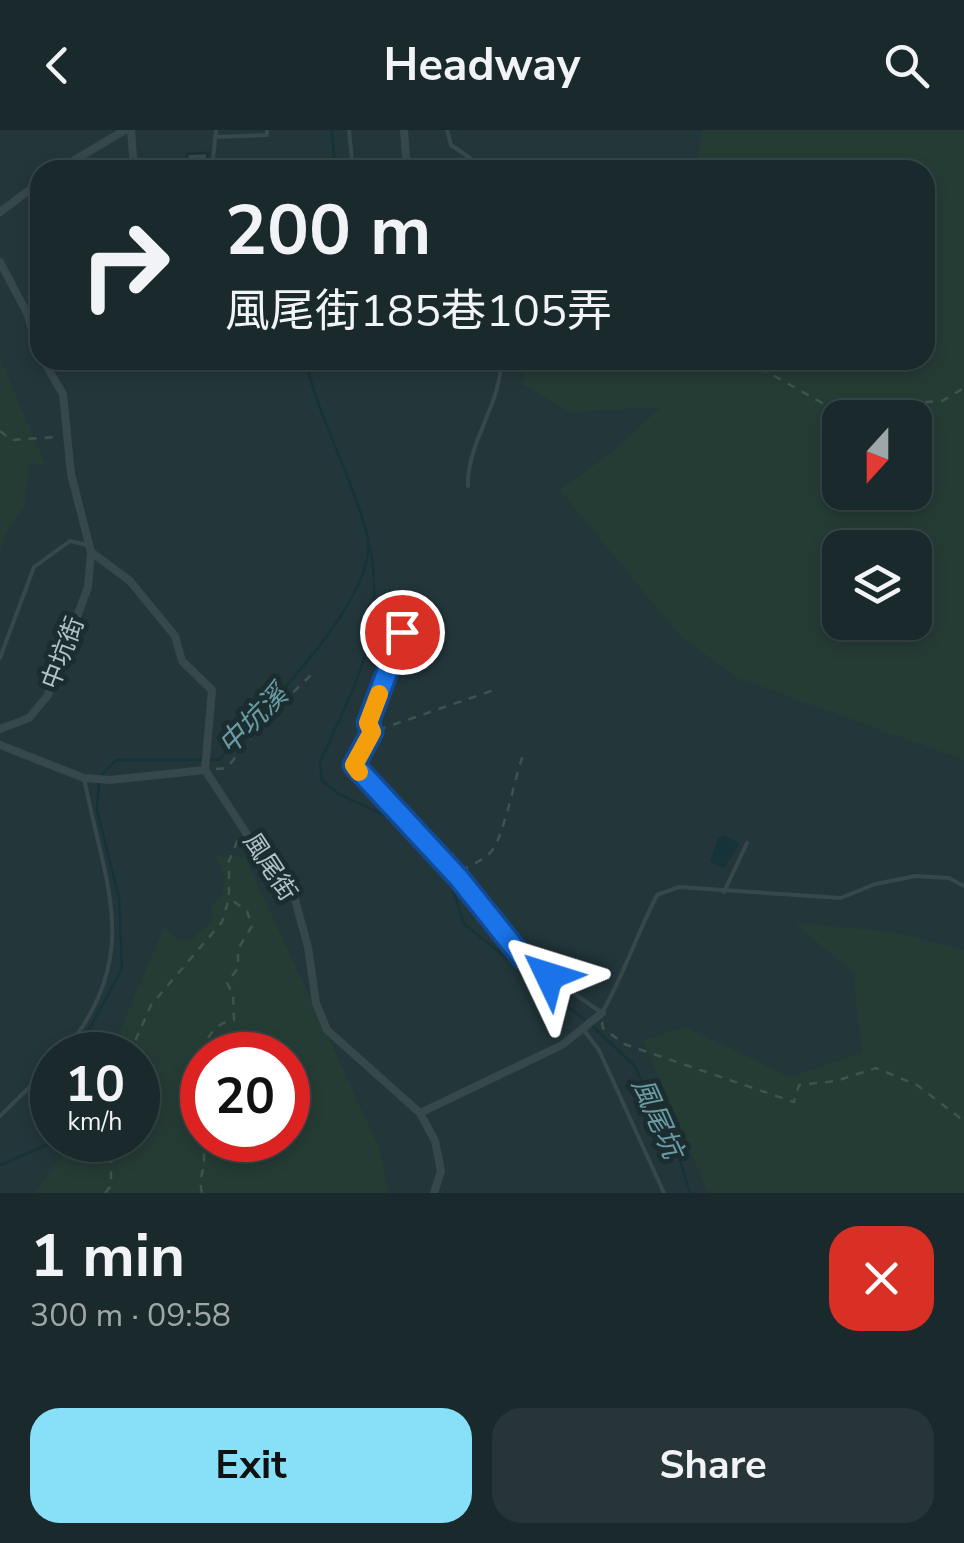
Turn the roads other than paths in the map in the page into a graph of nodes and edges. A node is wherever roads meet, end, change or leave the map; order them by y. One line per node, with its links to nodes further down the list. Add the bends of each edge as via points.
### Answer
1 (128, 130): 8 (street); 9 (street)
2 (216, 130): 7 (lane)
3 (267, 130): 7 (lane)
4 (349, 130): 11 (lane)
5 (404, 130): 12 (street)
6 (447, 130): 13 (lane, via 451,144)
7 (216, 138): 10 (lane)
8 (76, 160)
9 (132, 160)
10 (213, 160)
11 (352, 160)
12 (406, 160)
13 (470, 160)
14 (30, 190): 15 (street)
15 (0, 212)
16 (0, 262): 17 (street)
17 (29, 318): 18 (street)
18 (30, 321)
19 (49, 370): 22 (street, via 63,394 71,474)
20 (502, 370): 21 (lane, via 501,388 468,462)
21 (468, 486)
22 (91, 552): 24 (lane, via 85,542 70,542 34,567); 25 (street, 中坑街, via 88,587 48,696 28,718); 27 (street, via 130,581 175,636 182,661 212,690)
23 (402, 632): 32 (lane, via 368,723 372,732 354,765 522,957)
24 (0, 658)
25 (0, 730)
26 (0, 745): 28 (street)
27 (204, 770): 28 (street); 36 (street, 風尾街, via 294,896 327,1030)
28 (84, 778): 34 (lane, via 102,842 114,934 108,976)
29 (747, 843): 31 (lane)
30 (964, 886): 31 (lane, via 916,876 841,898)
31 (724, 892): 32 (lane, via 679,887 658,895)
32 (602, 1013): 33 (street)
33 (584, 1029): 36 (street); 39 (lane, via 600,1050)
34 (80, 1032)
35 (30, 1086): 37 (lane)
36 (420, 1114): 38 (street, 風尾街, via 440,1156)
37 (0, 1116)
38 (434, 1193)
39 (664, 1193)

